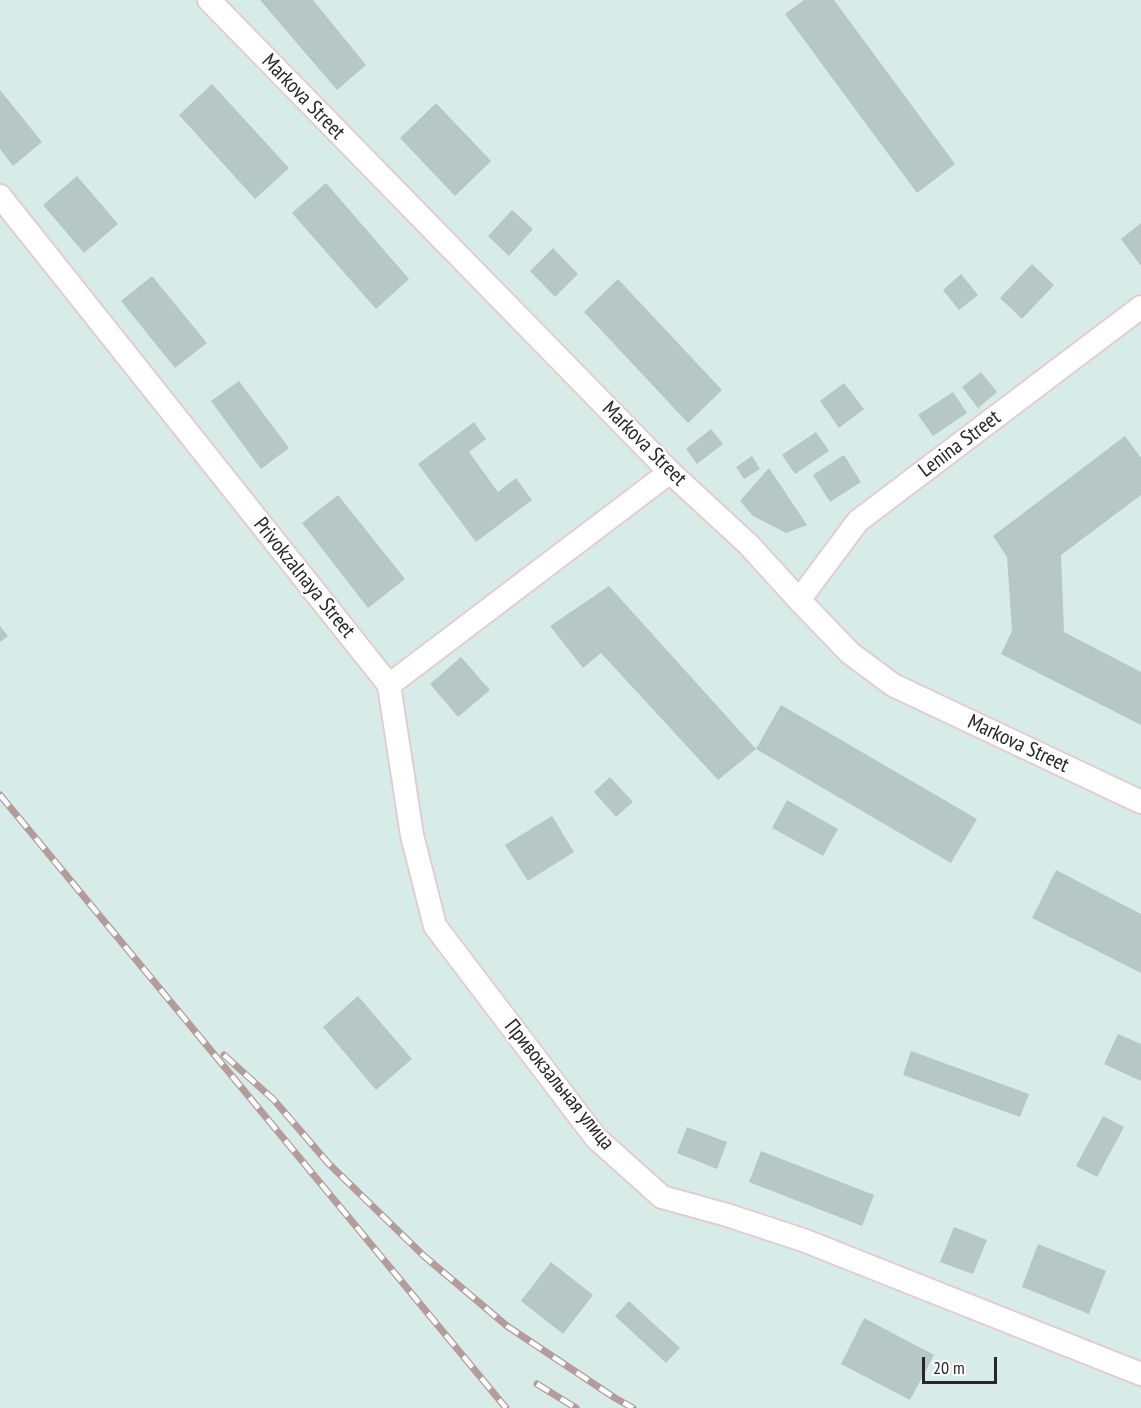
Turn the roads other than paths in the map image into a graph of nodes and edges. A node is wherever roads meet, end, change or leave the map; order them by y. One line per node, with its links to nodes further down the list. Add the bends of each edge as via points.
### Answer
1 (208, 0): 4 (street, Markova Street)
2 (0, 196): 6 (street, Privokzalnaya Street)
3 (1141, 307): 5 (street, Lenina Street, via 858,521)
4 (670, 472): 5 (street, Markova Street, via 749,545); 6 (street)
5 (799, 600): 7 (street, Markova Street, via 850,653 893,685)
6 (389, 685): 8 (street, Привокзальная улица, via 412,835 435,926 596,1138 662,1197 803,1240)
7 (1141, 802)
8 (1141, 1374)

